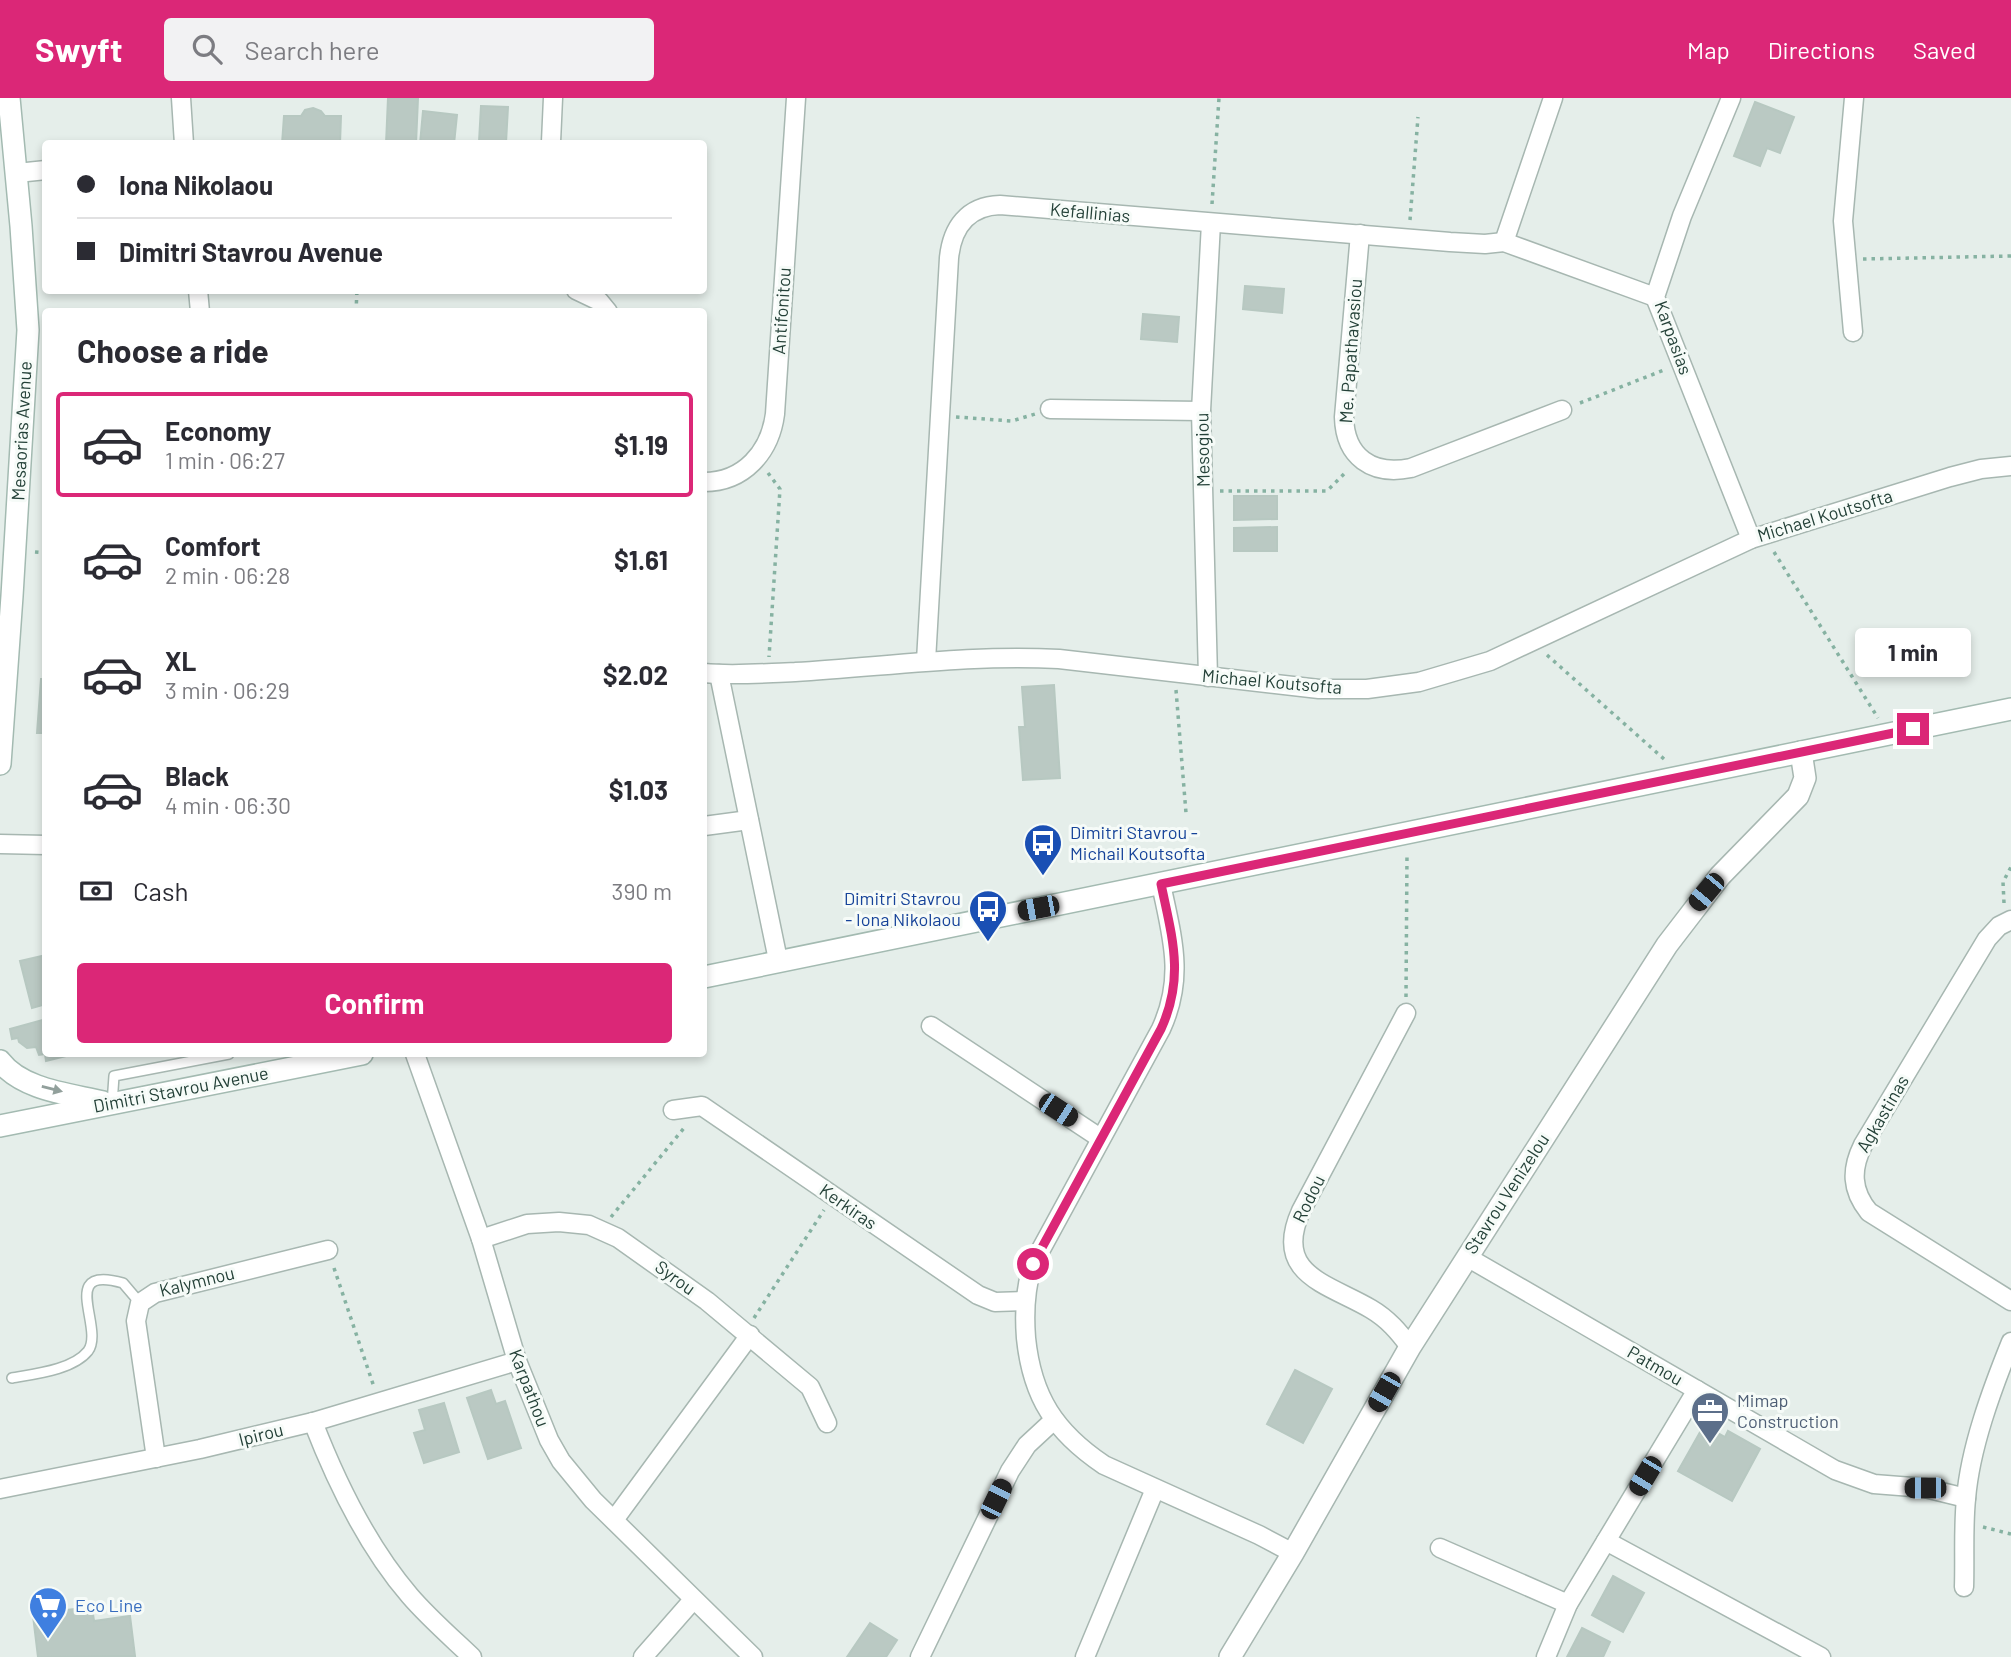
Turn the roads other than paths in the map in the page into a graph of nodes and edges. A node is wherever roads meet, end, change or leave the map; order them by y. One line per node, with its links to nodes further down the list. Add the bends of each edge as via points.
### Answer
1 (9, 98): 11 (main road, Mesaorias Avenue)
2 (181, 98): 8 (street)
3 (553, 98): 9 (street)
4 (796, 98): 23 (street, Antifonitou, via 771,434 749,467 731,477)
5 (1553, 98): 14 (street)
6 (1731, 98): 16 (street, Karpasias, via 1682,216)
7 (1854, 98): 18 (street, via 1843,221)
8 (184, 140)
9 (551, 140)
10 (42, 170): 11 (street)
11 (16, 173): 25 (main road, Mesaorias Avenue, via 27,330)
12 (1211, 223): 13 (street, Kefallinias); 21 (street, Mesogiou); 26 (street, Kefallinias, via 1000,205 981,208 955,230 949,258)
13 (1360, 234): 14 (street, Kefallinias); 20 (street, Me. Papathavasiou, via 1344,417 1348,440 1360,458 1379,470 1411,468)
14 (1504, 242): 16 (street, Kefallinias)
15 (585, 294): 17 (street)
16 (1655, 297): 24 (street, Karpasias)
17 (605, 308)
18 (1853, 332)
19 (1050, 409): 21 (street)
20 (1562, 410)
21 (1201, 411): 28 (street, Mesogiou)
22 (2011, 466): 24 (street, Michael Koutsofta, via 1950,477)
23 (707, 481)
24 (1757, 537): 28 (street, Michael Koutsofta, via 1465,670 1393,687 1319,689)
25 (6, 595): 31 (main road, Mesaorias Avenue)
26 (926, 661): 27 (street, Michael Koutsofta); 28 (street, Michael Koutsofta, via 1035,657)
27 (711, 674): 32 (street)
28 (1208, 677)
29 (2011, 709): 30 (main road)
30 (1801, 752): 36 (main road); 52 (main road, Stavrou Venizelou, via 1805,778 1798,796 1686,917)
31 (0, 764)
32 (749, 820): 33 (street); 38 (street)
33 (707, 826)
34 (0, 844): 35 (street)
35 (42, 845)
36 (1161, 884): 38 (main road); 49 (street, via 1175,954 1174,995 1161,1029)
37 (2008, 921): 54 (street, Agkastinas, via 1987,939 1863,1145 1853,1178 1869,1212)
38 (778, 960): 39 (main road)
39 (707, 975)
40 (1406, 1013): 58 (street, Rodou, via 1301,1211 1293,1248 1312,1278 1382,1316)
41 (931, 1026): 49 (street)
42 (213, 1057): 46 (lane, via 114,1076)
43 (347, 1057): 46 (main road, Dimitri Stavrou Avenue)
44 (416, 1057): 50 (street, Karpathou)
45 (0, 1061): 46 (main road, one-way to 46, via 9,1072 39,1086)
46 (111, 1104): 48 (main road, Dimitri Stavrou Avenue)
47 (673, 1110): 53 (street, Kerkiras, via 702,1106 978,1295 995,1302)
48 (0, 1126)
49 (1101, 1138): 53 (street, via 1039,1251)
50 (481, 1239): 56 (street, Syrou, via 542,1222 601,1229 632,1246); 59 (street, Karpathou)
51 (328, 1250): 55 (street, Kalymnou, via 155,1293)
52 (1467, 1257): 58 (main road, Stavrou Venizelou); 61 (street, Patmou)
53 (1025, 1301): 62 (street, via 1032,1374)
54 (2011, 1301)
55 (140, 1303): 60 (lane, via 123,1283 101,1278 92,1283 87,1290 92,1340 88,1351 48,1372); 65 (street, Kalymnou, via 136,1321)
56 (748, 1333): 64 (street, Syrou, via 810,1387); 69 (street)
57 (2011, 1342): 68 (street, via 1988,1404)
58 (1410, 1347): 72 (main road, Stavrou Venizelou)
59 (517, 1361): 63 (street, Ipirou); 69 (street, Karpathou, via 561,1461)
60 (12, 1378)
61 (1697, 1390): 68 (street, Patmou, via 1850,1478); 70 (street)
62 (1054, 1420): 67 (street, via 1104,1465); 79 (street, via 1027,1445 1010,1471)
63 (313, 1422): 65 (street, Ipirou); 76 (street, via 344,1495 390,1569 423,1610)
64 (827, 1423)
65 (156, 1458): 66 (street, Ipirou)
66 (0, 1489)
67 (1155, 1489): 72 (street); 80 (street)
68 (1966, 1498): 73 (street)
69 (614, 1520): 74 (street, Karpathou)
70 (1606, 1541): 75 (street); 83 (street)
71 (1440, 1548): 75 (street)
72 (1293, 1553): 81 (main road, Stavrou Venizelou)
73 (1964, 1587)
74 (693, 1600): 77 (street); 78 (street, Karpathou)
75 (1568, 1604): 82 (street)
76 (472, 1657)
77 (643, 1657)
78 (753, 1657)
79 (920, 1657)
80 (1085, 1657)
81 (1230, 1657)
82 (1546, 1657)
83 (1821, 1657)

